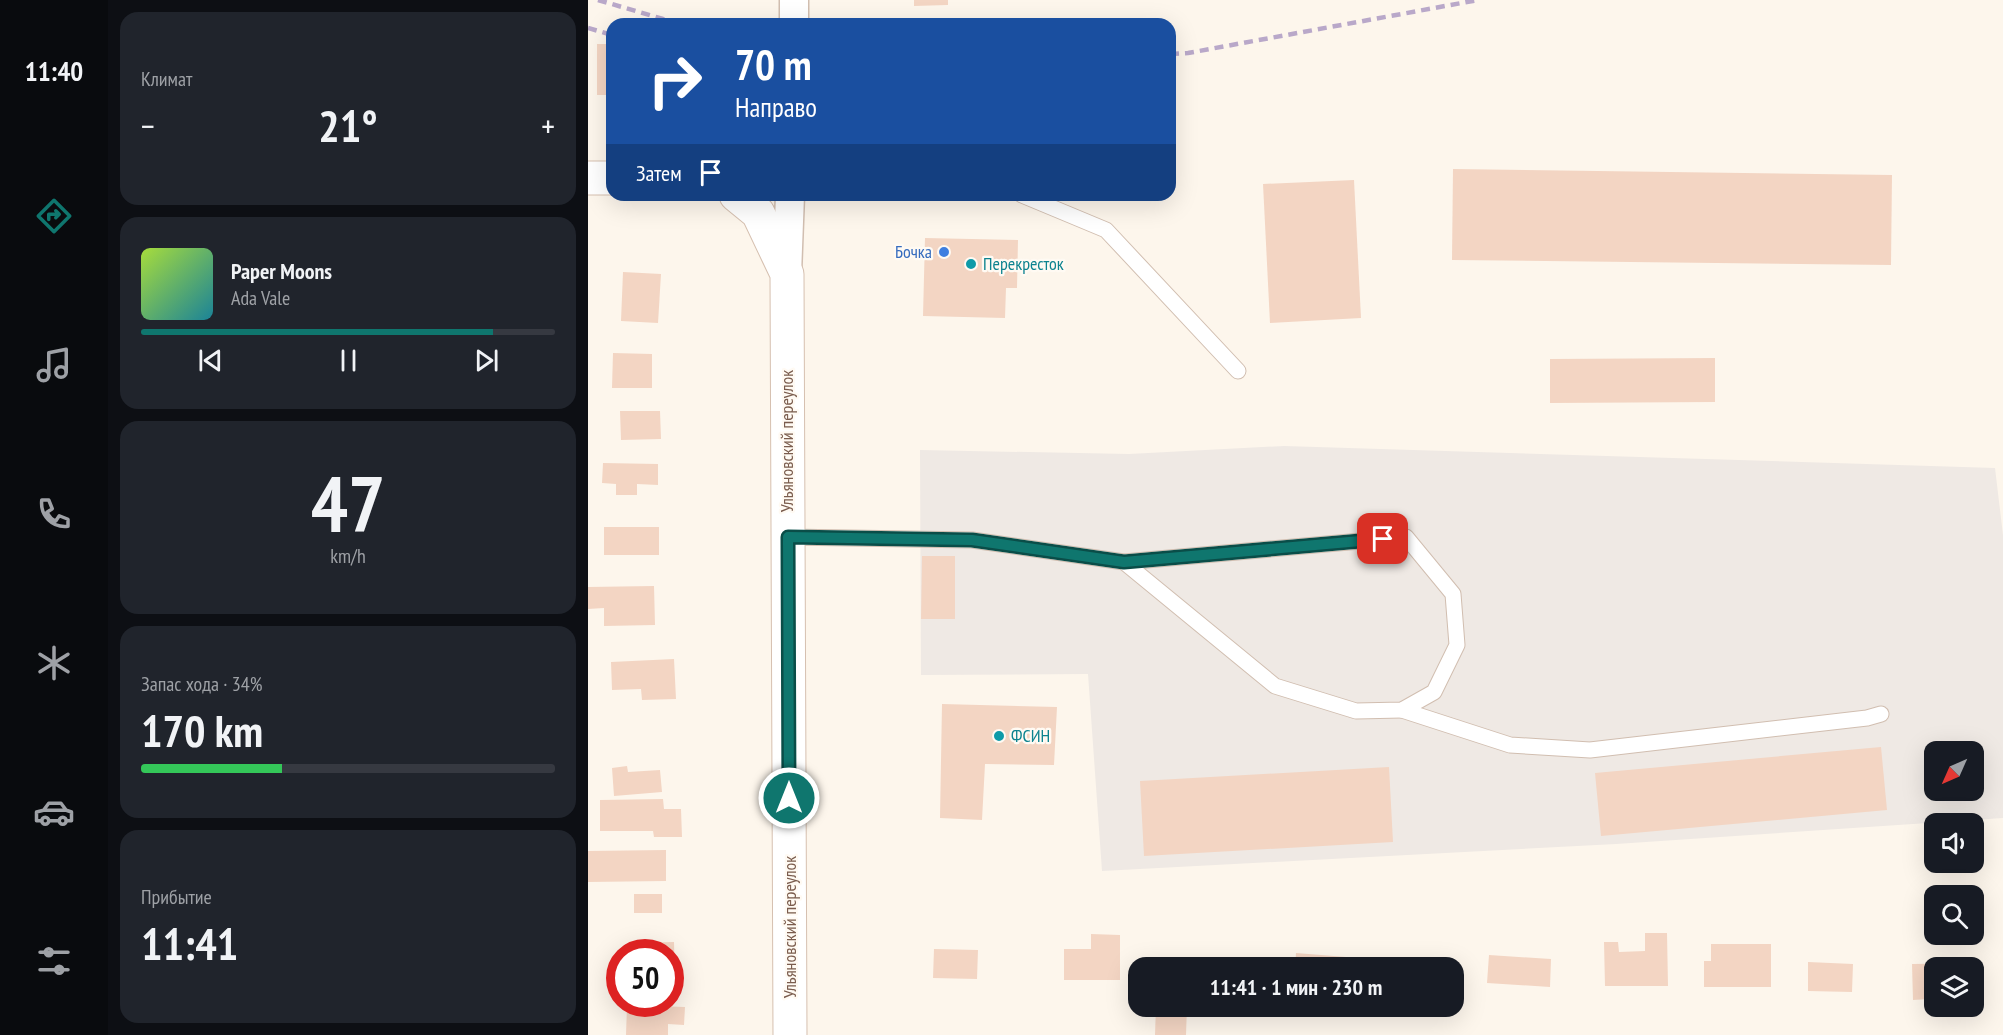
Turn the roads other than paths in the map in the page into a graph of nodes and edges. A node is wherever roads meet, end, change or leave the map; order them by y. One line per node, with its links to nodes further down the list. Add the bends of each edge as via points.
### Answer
1 (794, 0): 2 (street)
2 (794, 18)
3 (588, 178): 4 (main road)
4 (606, 178)
5 (790, 201): 8 (street)
6 (1036, 201): 9 (lane, via 1106,230)
7 (747, 204): 8 (main road, Ульяновский переулок)
8 (787, 273): 10 (main road, Ульяновский переулок)
9 (1238, 371)
10 (788, 537): 11 (lane, via 972,540); 14 (main road, Ульяновский переулок)
11 (1124, 562): 12 (lane, via 1275,687 1356,711); 12 (lane, via 1406,537 1454,594 1458,645 1434,692)
12 (1402, 710): 13 (lane, via 1510,745 1590,750)
13 (1881, 714)
14 (790, 1035)

